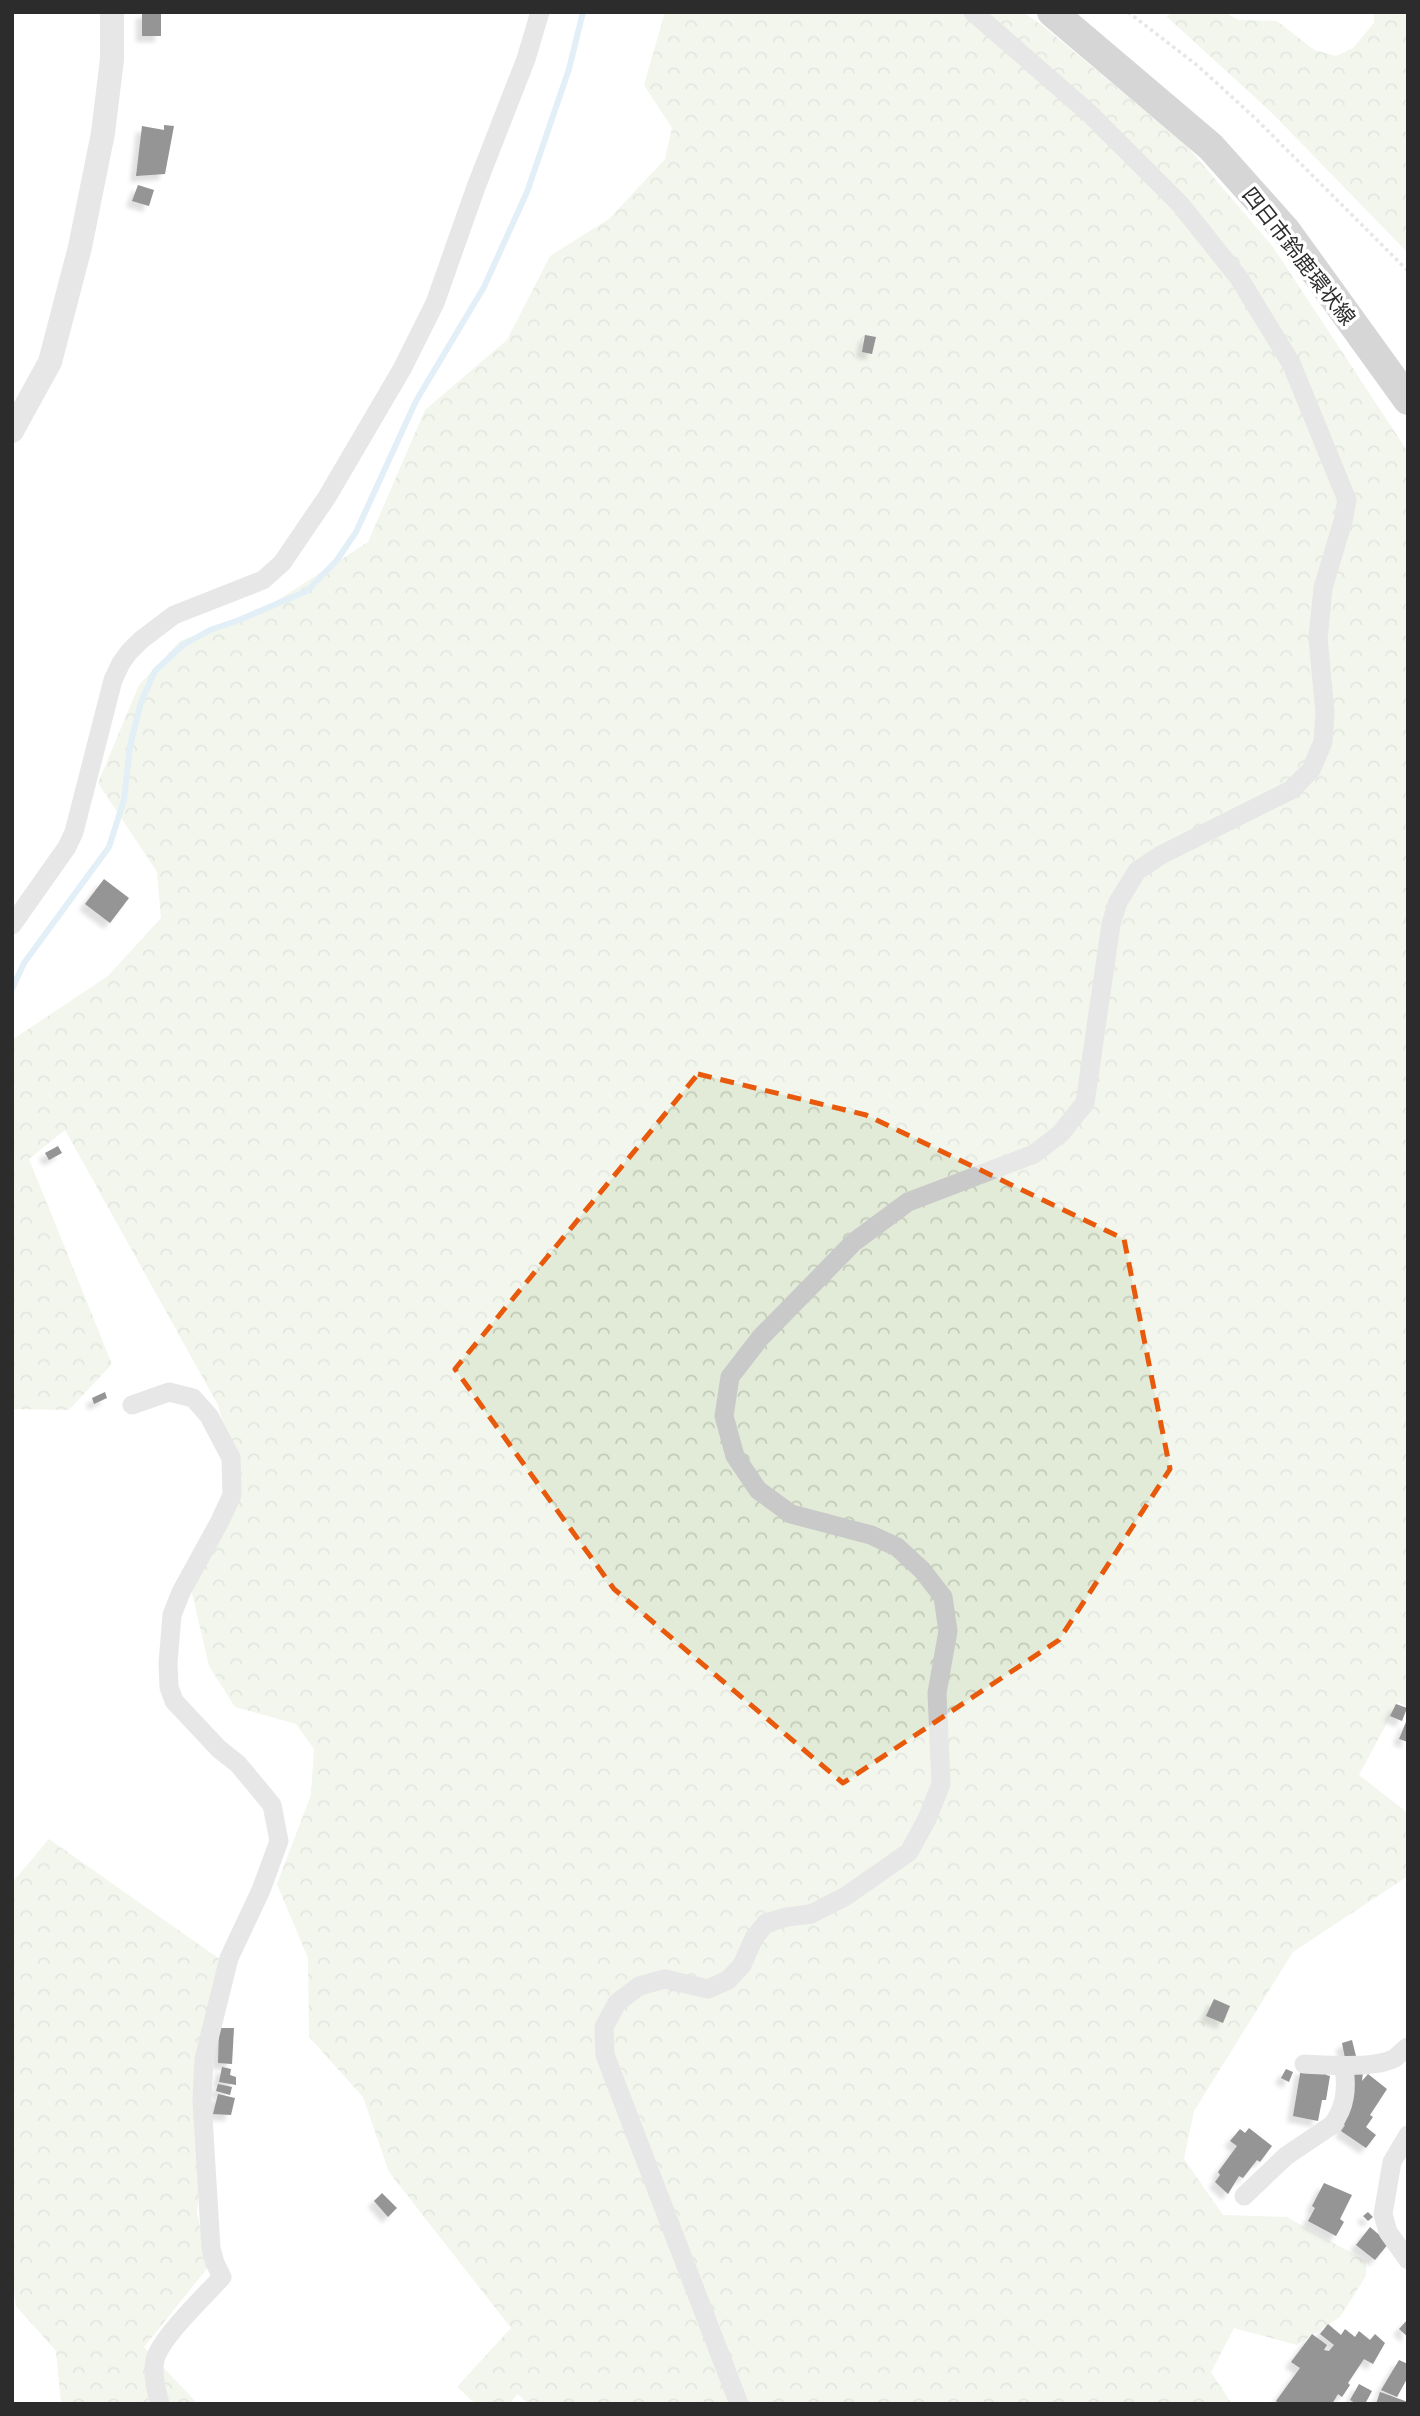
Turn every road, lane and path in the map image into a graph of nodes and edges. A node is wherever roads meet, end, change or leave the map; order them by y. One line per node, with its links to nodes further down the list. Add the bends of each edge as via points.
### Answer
1 (112, 12): 8 (street, via 103,133 80,247 50,362)
2 (540, 12): 9 (street, via 435,303 402,369 327,497 282,563 263,580 174,615 141,640 121,663 74,832)
3 (972, 12): 18 (street, via 1089,113 1180,204 1239,278 1291,363 1347,500 1323,588 1318,638 1325,713 1323,742 1315,761 1291,790 1137,871 1118,902 1111,925 1085,1103 1061,1133 1034,1154 908,1202 854,1242 760,1338 730,1377 724,1416 735,1456 758,1490 791,1514 871,1535 897,1547 943,1597 948,1631 937,1693 940,1784 909,1852 846,1896 811,1914 766,1923 727,1980 708,1989 665,1979 639,1986 617,2003 604,2027 605,2056)
4 (1052, 12): 7 (main road, 四日市鈴鹿環状線, via 1211,147 1286,231)
5 (1128, 12): 6 (path, via 1247,110)
6 (1408, 271)
7 (1408, 401)
8 (12, 431)
9 (12, 925)
10 (132, 1405): 17 (street, via 169,1392 192,1398 209,1416 230,1458 232,1495 172,1615 169,1687 174,1701 272,1805 278,1841 229,1958 204,2059 201,2100 211,2248 222,2277 155,2358)
11 (1408, 2047): 13 (street, via 1386,2061)
12 (1304, 2064): 13 (street)
13 (1344, 2066): 15 (street, via 1348,2089 1337,2119 1286,2156)
14 (1408, 2134): 16 (street, via 1392,2162 1383,2214 1388,2232)
15 (1244, 2196)
16 (1408, 2260)
17 (160, 2404)
18 (739, 2404)

